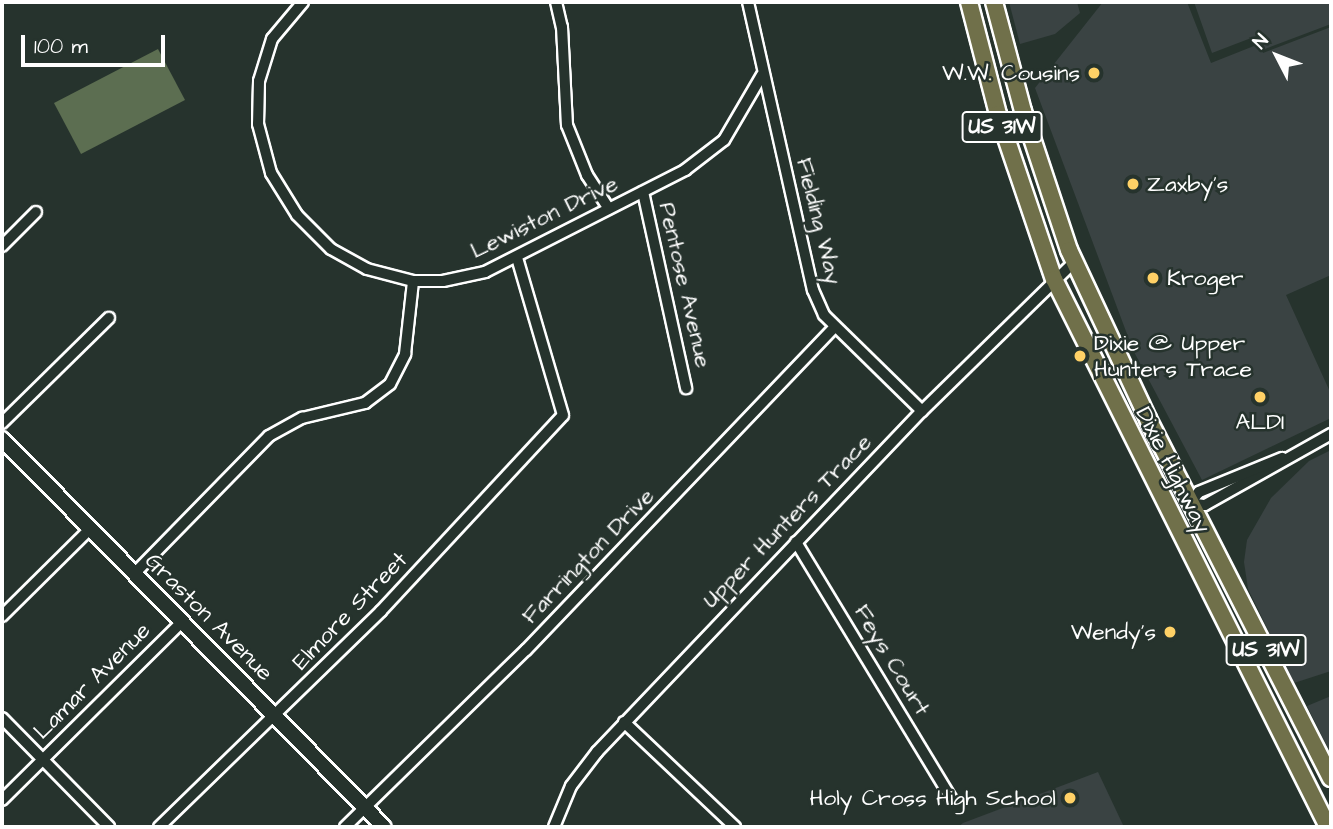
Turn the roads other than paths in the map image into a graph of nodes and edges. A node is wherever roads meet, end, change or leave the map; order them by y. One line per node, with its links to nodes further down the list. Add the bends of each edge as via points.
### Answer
1 (303, 2): 14 (street, Lewiston Drive, via 272,39 259,81 258,124 271,173 297,215 331,248 367,269)
2 (556, 2): 8 (street, via 562,27 567,125 587,175)
3 (748, 2): 6 (street, Fielding Way)
4 (969, 2): 13 (main road, Dixie Highway / US 31W, via 998,114)
5 (994, 2): 12 (main road, Dixie Highway / US 31W, via 1023,111)
6 (762, 75): 7 (street, Lewiston Drive, via 724,139 696,163); 16 (street, Fielding Way, via 813,290)
7 (643, 192): 8 (street, Lewiston Drive); 17 (street, Pentose Avenue)
8 (609, 209): 11 (street, Lewiston Drive)
9 (36, 212): 10 (street)
10 (2, 246)
11 (517, 258): 14 (street, Lewiston Drive, via 464,278); 29 (street, Elmore Street, via 563,415 381,611)
12 (1074, 262): 13 (street, Upper Hunters Trace); 23 (main road, Dixie Highway / US 31W)
13 (1054, 279): 18 (street, Upper Hunters Trace); 22 (main road, Dixie Highway / US 31W)
14 (413, 281): 26 (street, via 405,354 390,384 365,402 302,418 269,436)
15 (109, 318): 19 (street)
16 (835, 327): 18 (street, Fielding Way); 36 (street, Farrington Drive, via 601,573)
17 (686, 388)
18 (922, 411): 25 (street, Upper Hunters Trace)
19 (2, 423)
20 (1331, 434): 23 (street, via 1199,492)
21 (2, 439): 24 (street, Graston Avenue)
22 (1147, 470): 23 (main road, via 1169,500); 37 (main road, Dixie Highway / US 31W)
23 (1190, 503): 33 (main road, Dixie Highway / US 31W)
24 (90, 529): 26 (street, Graston Avenue); 27 (street)
25 (796, 542): 31 (street, Upper Hunters Trace); 35 (street, Feys Court)
26 (134, 573): 28 (street, Graston Avenue)
27 (2, 616)
28 (182, 622): 29 (street, Graston Avenue); 32 (street, Lamar Avenue)
29 (275, 716): 36 (street, Graston Avenue); 39 (street, Elmore Street)
30 (2, 718): 32 (street)
31 (624, 722): 42 (street, Upper Hunters Trace, via 575,779); 43 (street)
32 (42, 759): 34 (street, Lamar Avenue); 38 (street)
33 (1331, 778)
34 (2, 800)
35 (952, 800)
36 (365, 808): 40 (street, Farrington Drive); 41 (street, Graston Avenue)
37 (1328, 825)
38 (109, 827)
39 (159, 827)
40 (345, 827)
41 (384, 827)
42 (554, 827)
43 (735, 827)

